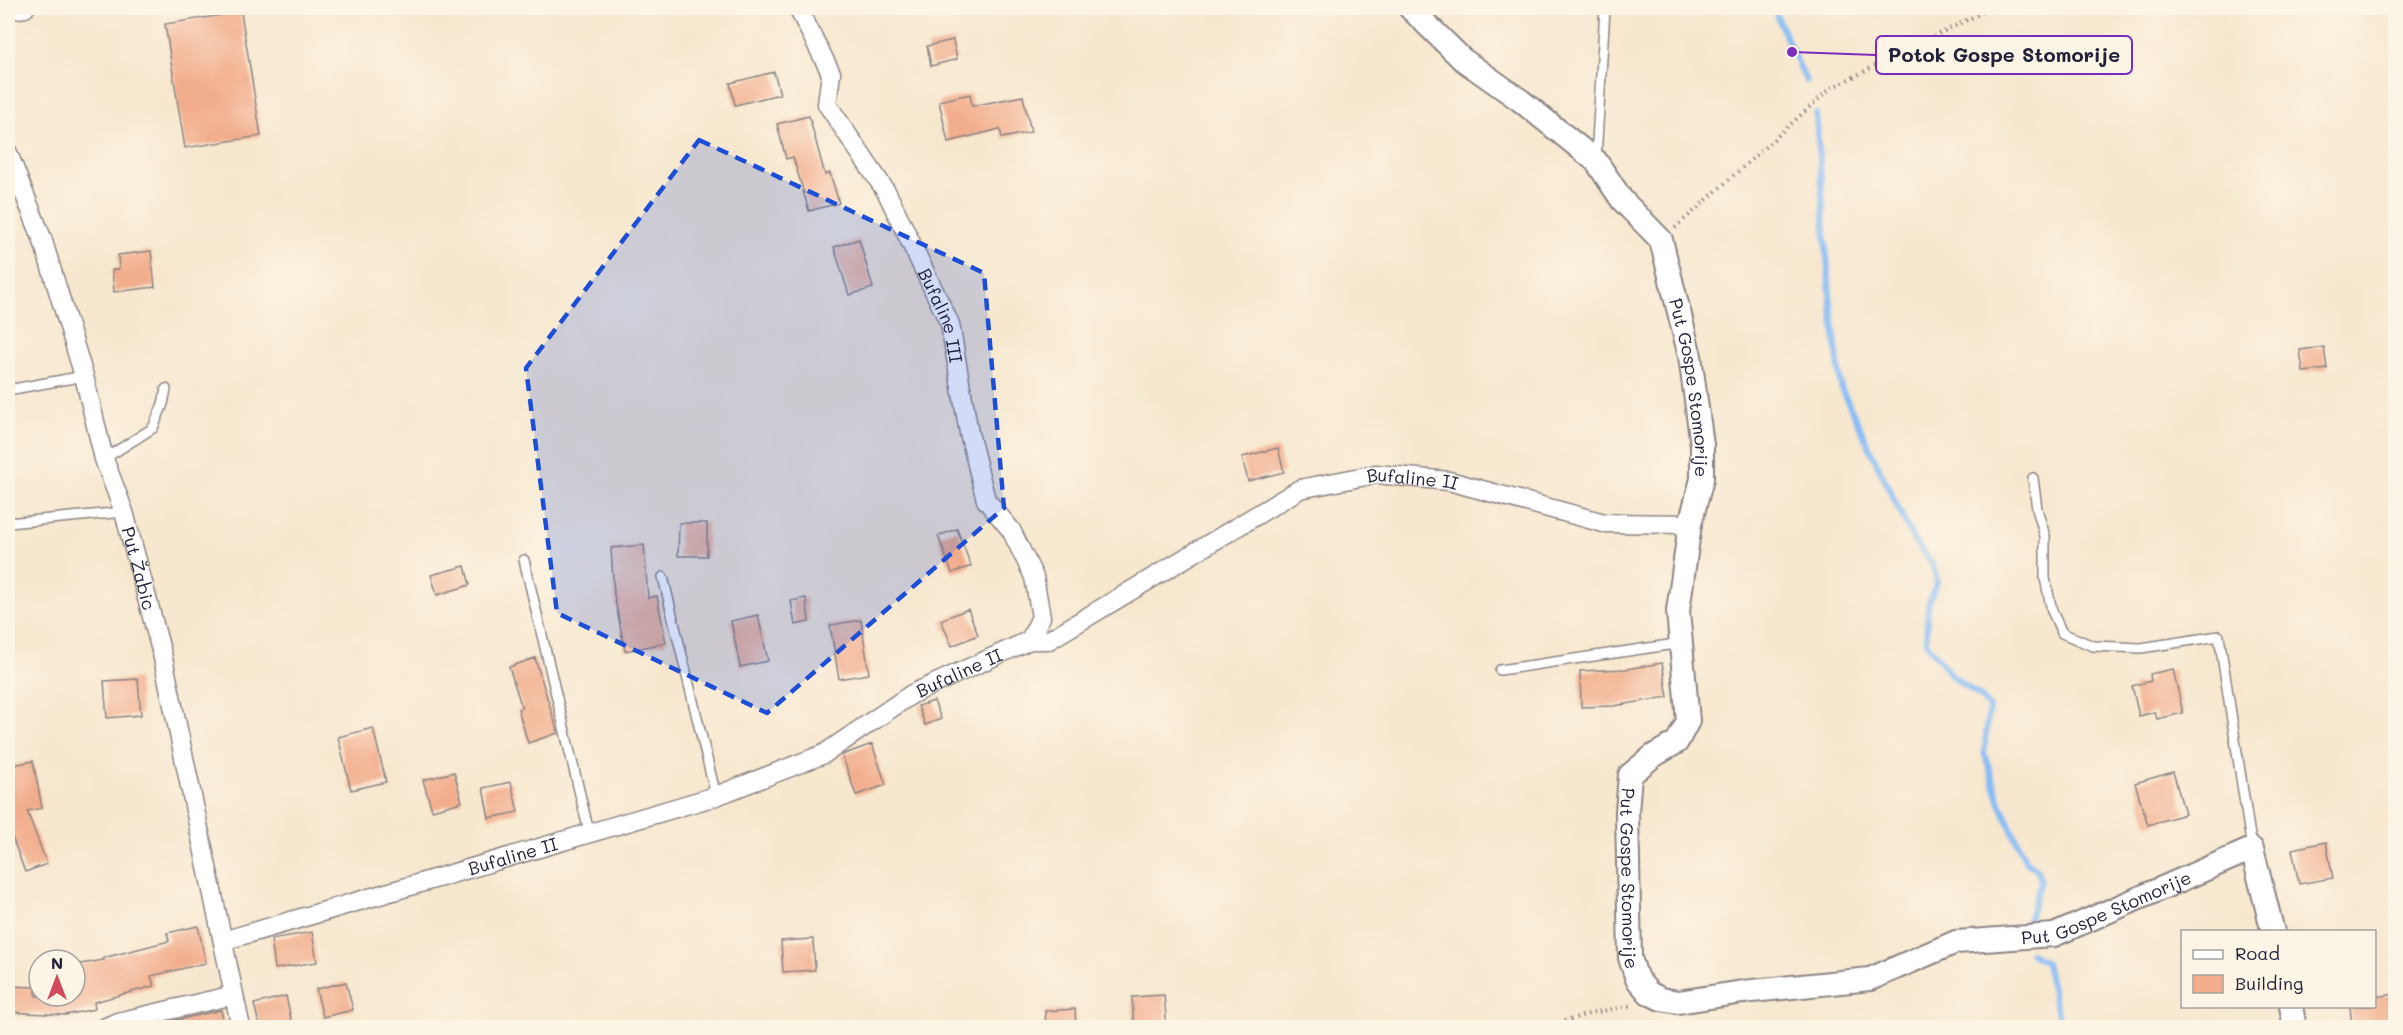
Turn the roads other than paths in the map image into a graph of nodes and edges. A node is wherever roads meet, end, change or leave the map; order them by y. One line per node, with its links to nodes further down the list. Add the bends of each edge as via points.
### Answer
1 (25, 8): 5 (street)
2 (798, 8): 18 (street, Bufaline III, via 831,74 827,104 887,193 950,324 969,434 986,500 1011,530 1034,577 1041,617)
3 (1410, 8): 7 (street, via 1462,59)
4 (1605, 8): 7 (lane)
5 (8, 10)
6 (8, 153): 8 (street, Put Žabic, via 42,238)
7 (1596, 161): 15 (street, Put Gospe Stomorije, via 1622,200 1661,240 1690,356 1702,445 1702,479)
8 (84, 376): 10 (lane); 11 (street, Put Žabic)
9 (166, 389): 11 (lane, via 153,428)
10 (8, 390)
11 (104, 459): 13 (street, Put Žabic)
12 (2033, 478): 23 (lane, via 2045,536 2045,578 2052,611 2062,633 2093,646 2141,648 2219,636)
13 (124, 512): 14 (lane); 25 (street, Put Žabic, via 163,658)
14 (8, 523)
15 (1690, 524): 18 (street, Bufaline II, via 1604,523 1449,481 1376,474 1300,489 1049,640); 19 (street, Put Gospe Stomorije, via 1678,611)
16 (524, 561): 22 (lane)
17 (663, 577): 21 (lane)
18 (1030, 640): 21 (street, Bufaline II, via 912,694 824,754)
19 (1682, 643): 20 (lane); 23 (street, Put Gospe Stomorije, via 1688,721 1677,742 1630,775 1627,812 1630,958 1637,979 1649,993 1661,999 1678,1002 1870,980 1956,942 2054,935)
20 (1500, 670)
21 (716, 796): 22 (street, Bufaline II)
22 (589, 832): 25 (street, Bufaline II)
23 (2252, 849): 24 (street)
24 (2272, 930)
25 (222, 941): 26 (street, Put Žabic)
26 (234, 995): 28 (street); 29 (street, Put Žabic)
27 (2290, 1008): 30 (street)
28 (104, 1028)
29 (242, 1028)
30 (2295, 1028)

